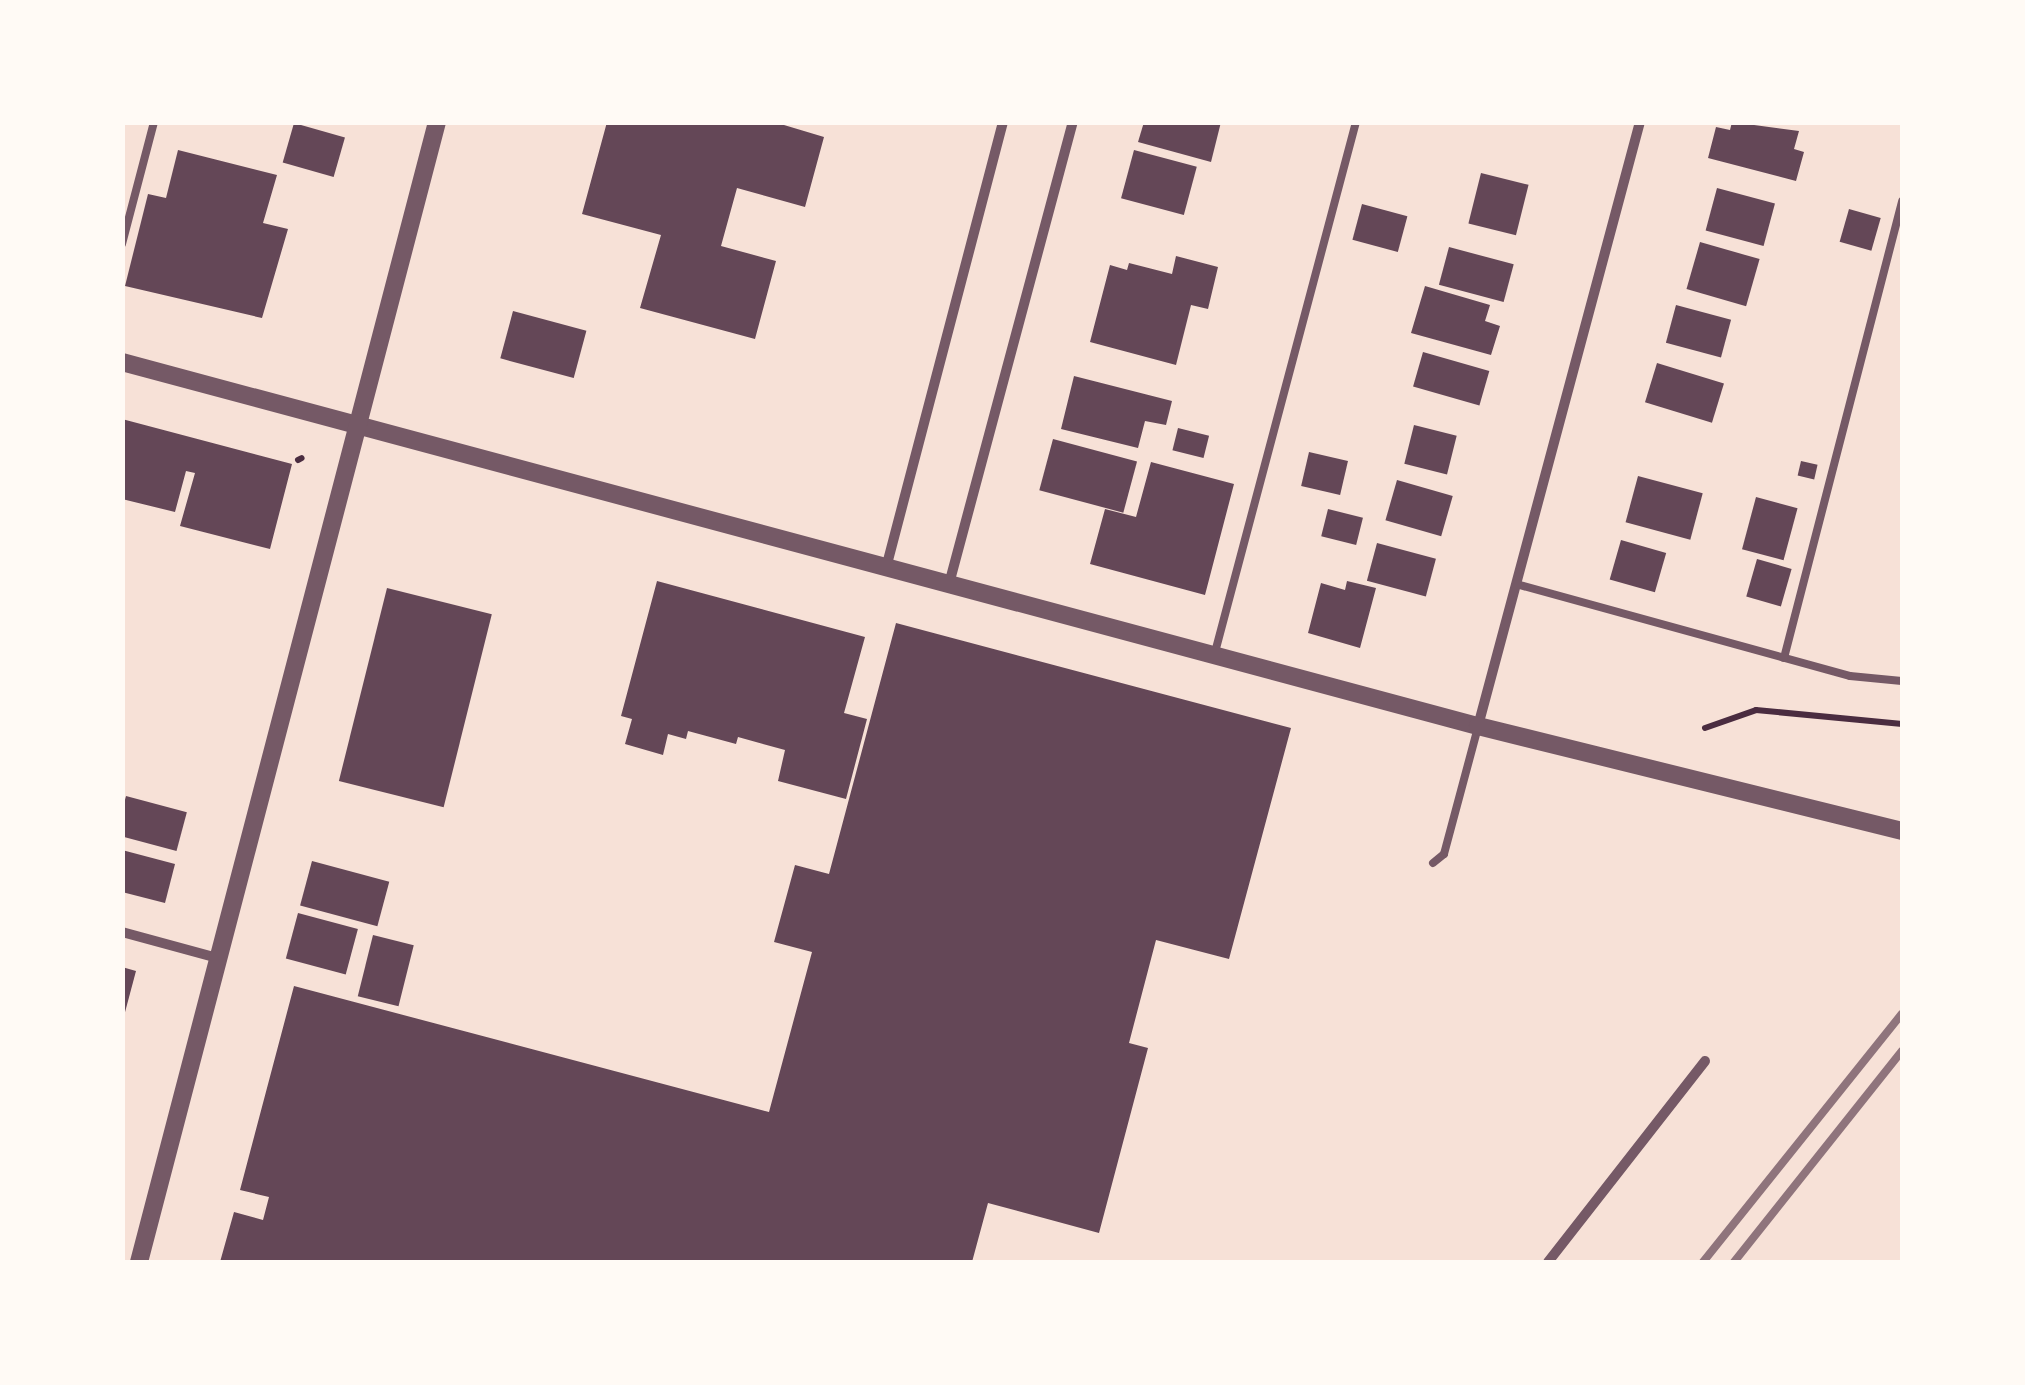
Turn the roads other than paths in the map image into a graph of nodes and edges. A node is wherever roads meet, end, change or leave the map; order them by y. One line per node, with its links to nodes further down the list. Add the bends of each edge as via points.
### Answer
1 (154, 122): 8 (lane)
2 (437, 122): 10 (street)
3 (1003, 122): 11 (street)
4 (1073, 122): 13 (street)
5 (1356, 122): 14 (lane)
6 (1640, 122): 12 (street)
7 (1902, 202): 15 (lane)
8 (122, 244)
9 (122, 362): 10 (street)
10 (356, 424): 11 (street); 21 (street)
11 (886, 568): 13 (street)
12 (1516, 584): 15 (lane); 17 (street)
13 (948, 586): 14 (street)
14 (1214, 656): 17 (street)
15 (1784, 658): 16 (lane)
16 (1902, 681)
17 (1478, 726): 18 (street); 19 (lane, via 1444,854)
18 (1902, 831)
19 (1433, 863)
20 (122, 932): 21 (street)
21 (218, 958): 23 (street)
22 (1705, 1061): 24 (street)
23 (139, 1262)
24 (1548, 1262)

